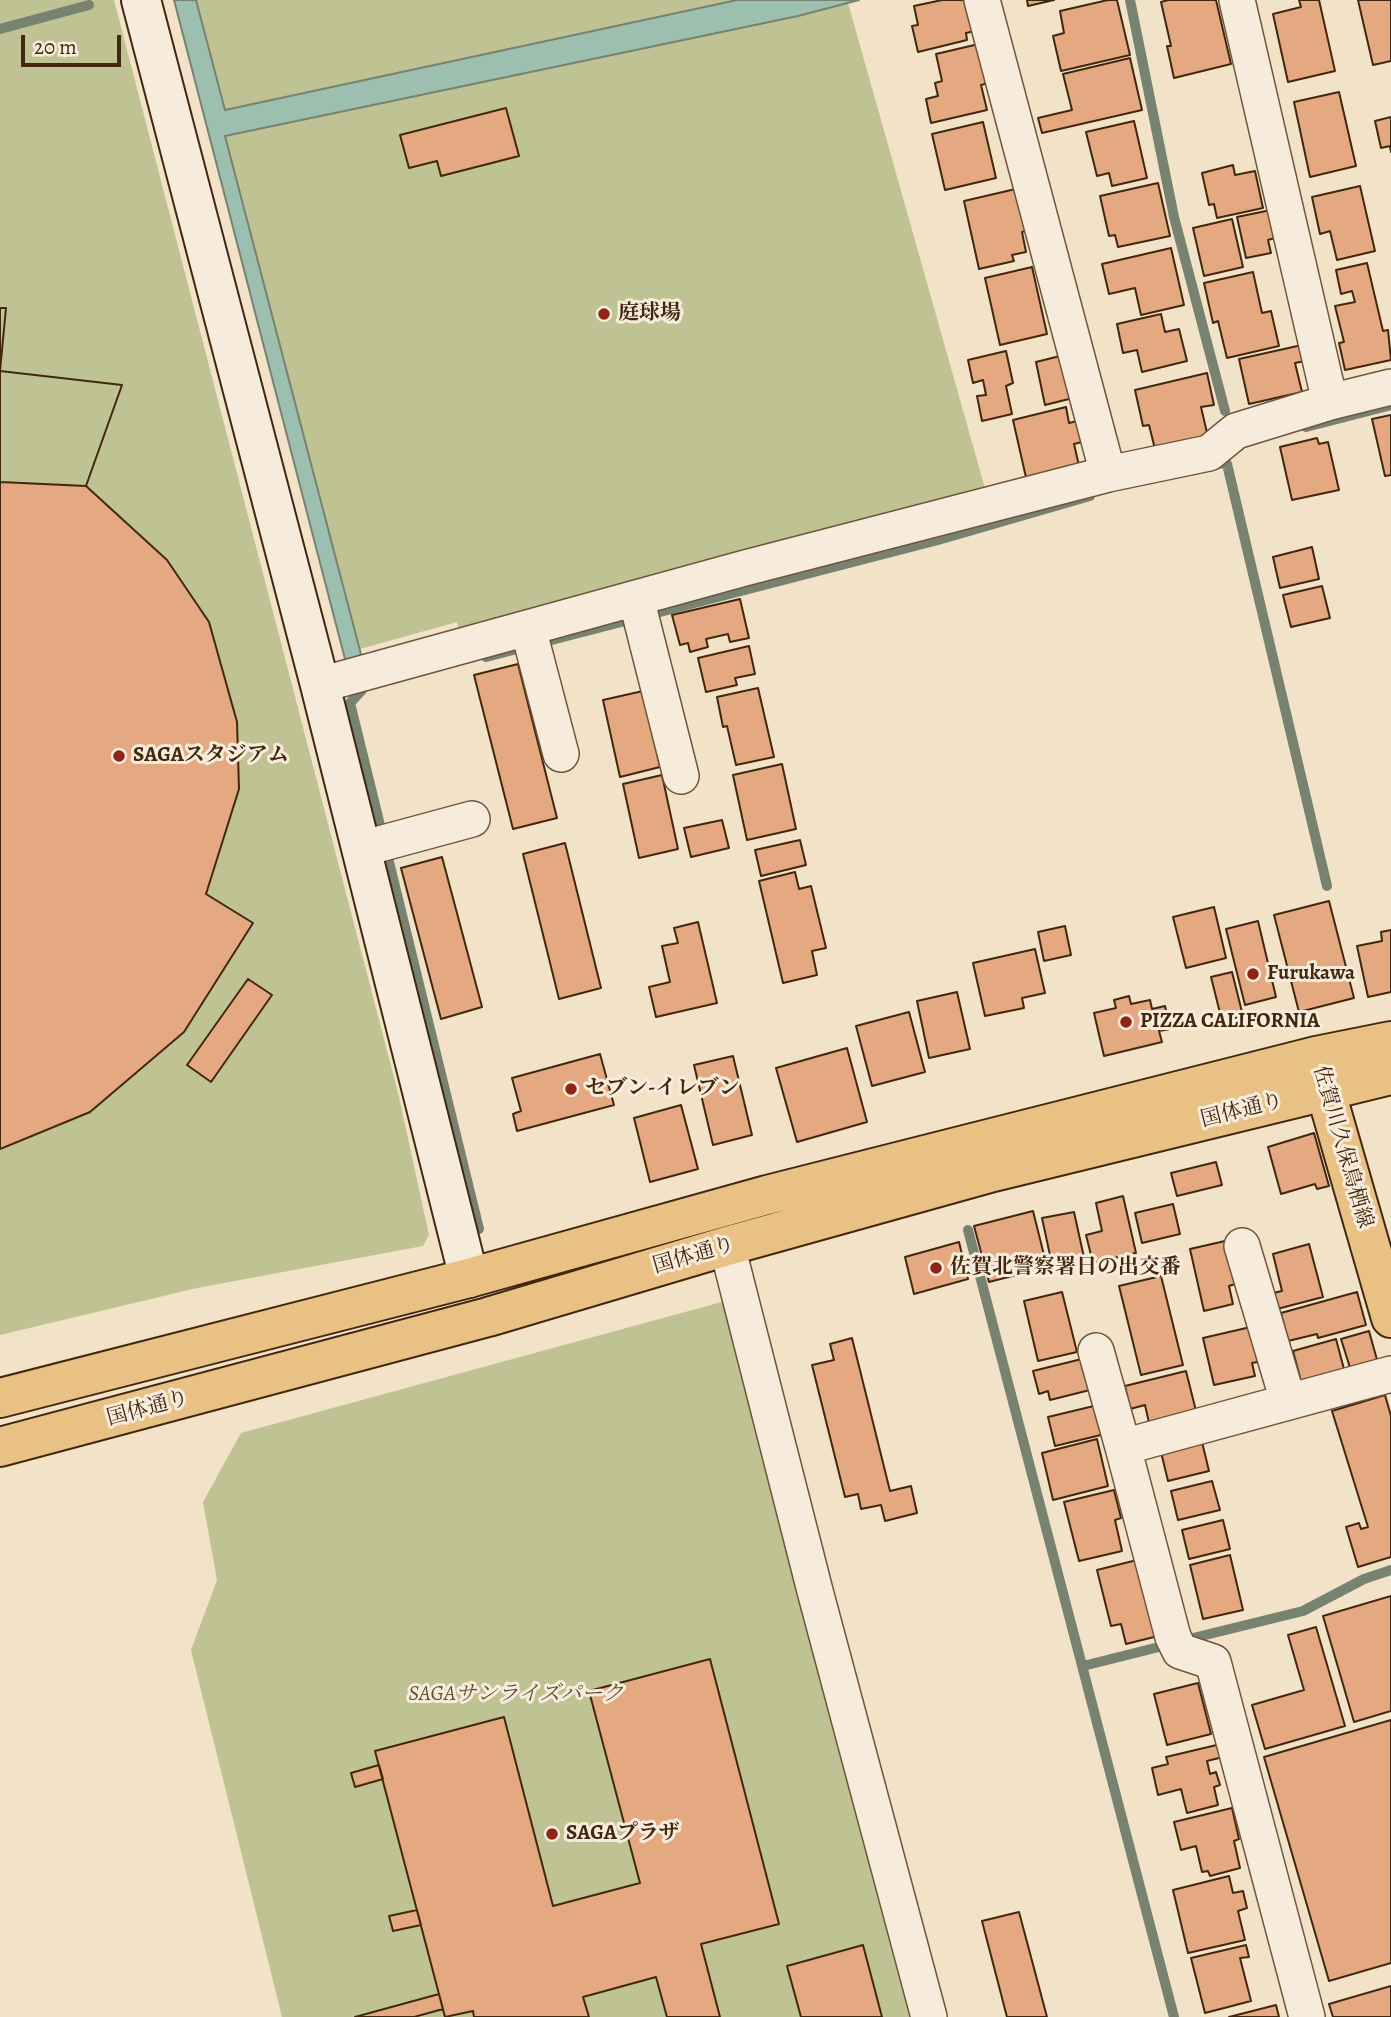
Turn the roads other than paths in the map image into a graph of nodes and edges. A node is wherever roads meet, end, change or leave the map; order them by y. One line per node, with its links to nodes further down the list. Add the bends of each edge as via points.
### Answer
1 (141, 0): 9 (street)
2 (982, 0): 6 (street)
3 (1237, 0): 5 (street)
4 (1391, 387): 5 (street)
5 (1330, 402): 6 (street, via 1236,431 1209,453)
6 (1108, 474): 7 (street)
7 (639, 611): 8 (street); 11 (street)
8 (531, 640): 9 (street); 10 (street)
9 (343, 678): 13 (street)
10 (561, 754)
11 (681, 776)
12 (472, 819): 13 (street)
13 (361, 849): 19 (street)
14 (1391, 1041): 15 (main road, 国体通り)
15 (1320, 1073): 16 (main road, 国体通り); 17 (main road, 国体通り); 19 (main road, 国体通り, via 780,1191); 20 (main road, 佐賀川久保鳥栖線)
16 (1391, 1075)
17 (727, 1246): 25 (main road, 国体通り, via 488,1317); 27 (street)
18 (1242, 1246): 24 (street)
19 (469, 1278): 23 (main road, 国体通り)
20 (1391, 1318)
21 (1096, 1351): 26 (street)
22 (1391, 1374): 24 (street)
23 (0, 1398)
24 (1288, 1401): 26 (street)
25 (0, 1447)
26 (1123, 1447): 28 (street, via 1176,1644 1213,1662)
27 (929, 2017)
28 (1307, 2017)

